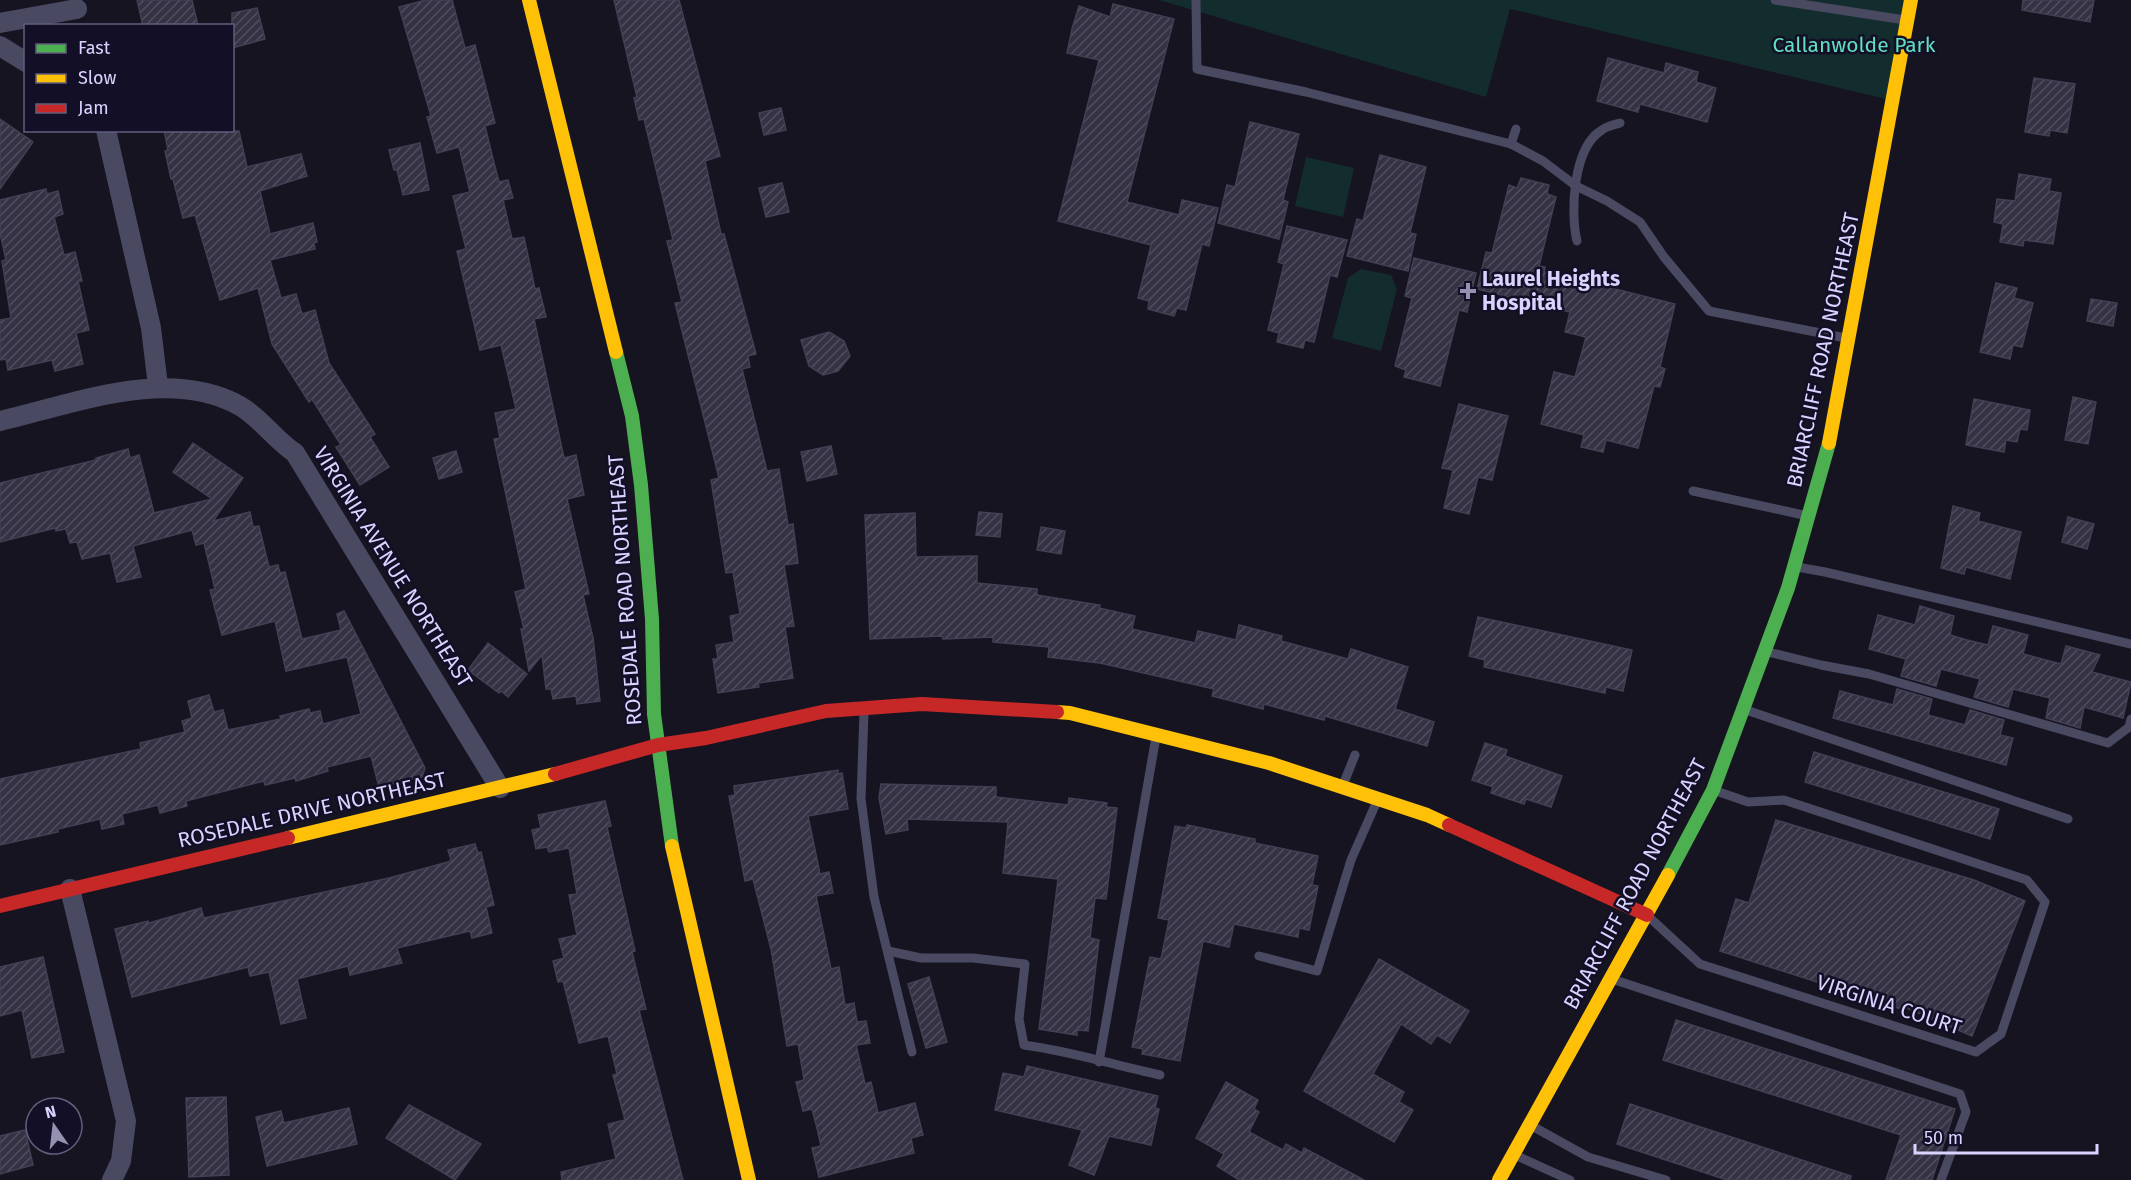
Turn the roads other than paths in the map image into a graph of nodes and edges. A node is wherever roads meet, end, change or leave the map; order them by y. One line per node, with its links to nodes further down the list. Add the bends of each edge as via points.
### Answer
1 (529, 0): 28 (street, ROSEDALE ROAD NORTHEAST, via 632,416 652,619)
2 (1197, 0): 13 (lane, via 1197,69)
3 (1775, 0): 6 (lane)
4 (1911, 0): 6 (street, BRIARCLIFF ROAD NORTHEAST)
5 (78, 12): 7 (street)
6 (1908, 20): 16 (street, BRIARCLIFF ROAD NORTHEAST)
7 (0, 23)
8 (0, 46): 9 (street)
9 (24, 61)
10 (1620, 123): 14 (lane, via 1600,130 1583,152)
11 (1516, 129): 13 (lane)
12 (106, 132): 17 (street, via 151,328)
13 (1511, 144): 14 (lane, via 1543,161)
14 (1576, 186): 15 (lane, via 1573,224); 16 (lane, via 1640,222 1709,311)
15 (1577, 241)
16 (1848, 338): 20 (street, BRIARCLIFF ROAD NORTHEAST, via 1826,458)
17 (158, 387): 18 (street, VIRGINIA AVENUE NORTHEAST); 31 (street, VIRGINIA AVENUE NORTHEAST, via 198,389 239,406 295,453)
18 (0, 421)
19 (1693, 491): 20 (lane)
20 (1808, 516): 21 (street, BRIARCLIFF ROAD NORTHEAST)
21 (1792, 567): 22 (lane); 23 (street, BRIARCLIFF ROAD NORTHEAST)
22 (2131, 644)
23 (1766, 651): 25 (street, BRIARCLIFF ROAD NORTHEAST); 26 (lane, via 1869,674 2108,743 2129,727)
24 (864, 708): 27 (street, via 922,704 1070,713); 28 (street, via 826,711); 38 (lane, via 861,799 874,897)
25 (1744, 709): 32 (street, BRIARCLIFF ROAD NORTHEAST); 34 (lane)
26 (2131, 719)
27 (1157, 734): 30 (street); 42 (lane)
28 (658, 745): 31 (street, ROSEDALE DRIVE NORTHEAST); 47 (street, ROSEDALE ROAD NORTHEAST, via 682,898)
29 (1355, 755): 30 (lane)
30 (1342, 787): 33 (street)
31 (500, 788): 35 (street, ROSEDALE DRIVE NORTHEAST)
32 (1713, 789): 37 (street, BRIARCLIFF ROAD NORTHEAST); 37 (lane, VIRGINIA COURT, via 1748,802 1784,800 2027,880 2045,902 2001,1034 1976,1052 1700,964)
33 (1378, 798): 37 (street, via 1427,815); 39 (lane, via 1351,860 1317,971)
34 (2068, 819)
35 (70, 889): 36 (street, ROSEDALE DRIVE NORTHEAST); 46 (street, via 125,1113 126,1140)
36 (0, 906)
37 (1647, 915): 40 (street, BRIARCLIFF ROAD NORTHEAST)
38 (888, 951): 41 (lane); 42 (lane, via 1025,964 1019,1018 1024,1045 1081,1054)
39 (1259, 957)
40 (1610, 978): 44 (street, BRIARCLIFF ROAD NORTHEAST); 51 (lane, via 1960,1094 1966,1112)
41 (912, 1052)
42 (1099, 1062): 43 (lane)
43 (1160, 1075)
44 (1530, 1124): 45 (street, BRIARCLIFF ROAD NORTHEAST); 50 (lane, via 1588,1157)
45 (1513, 1154): 48 (street, BRIARCLIFF ROAD NORTHEAST); 49 (lane)
46 (112, 1180)
47 (749, 1180)
48 (1499, 1180)
49 (1570, 1180)
50 (1666, 1180)
51 (1941, 1180)

